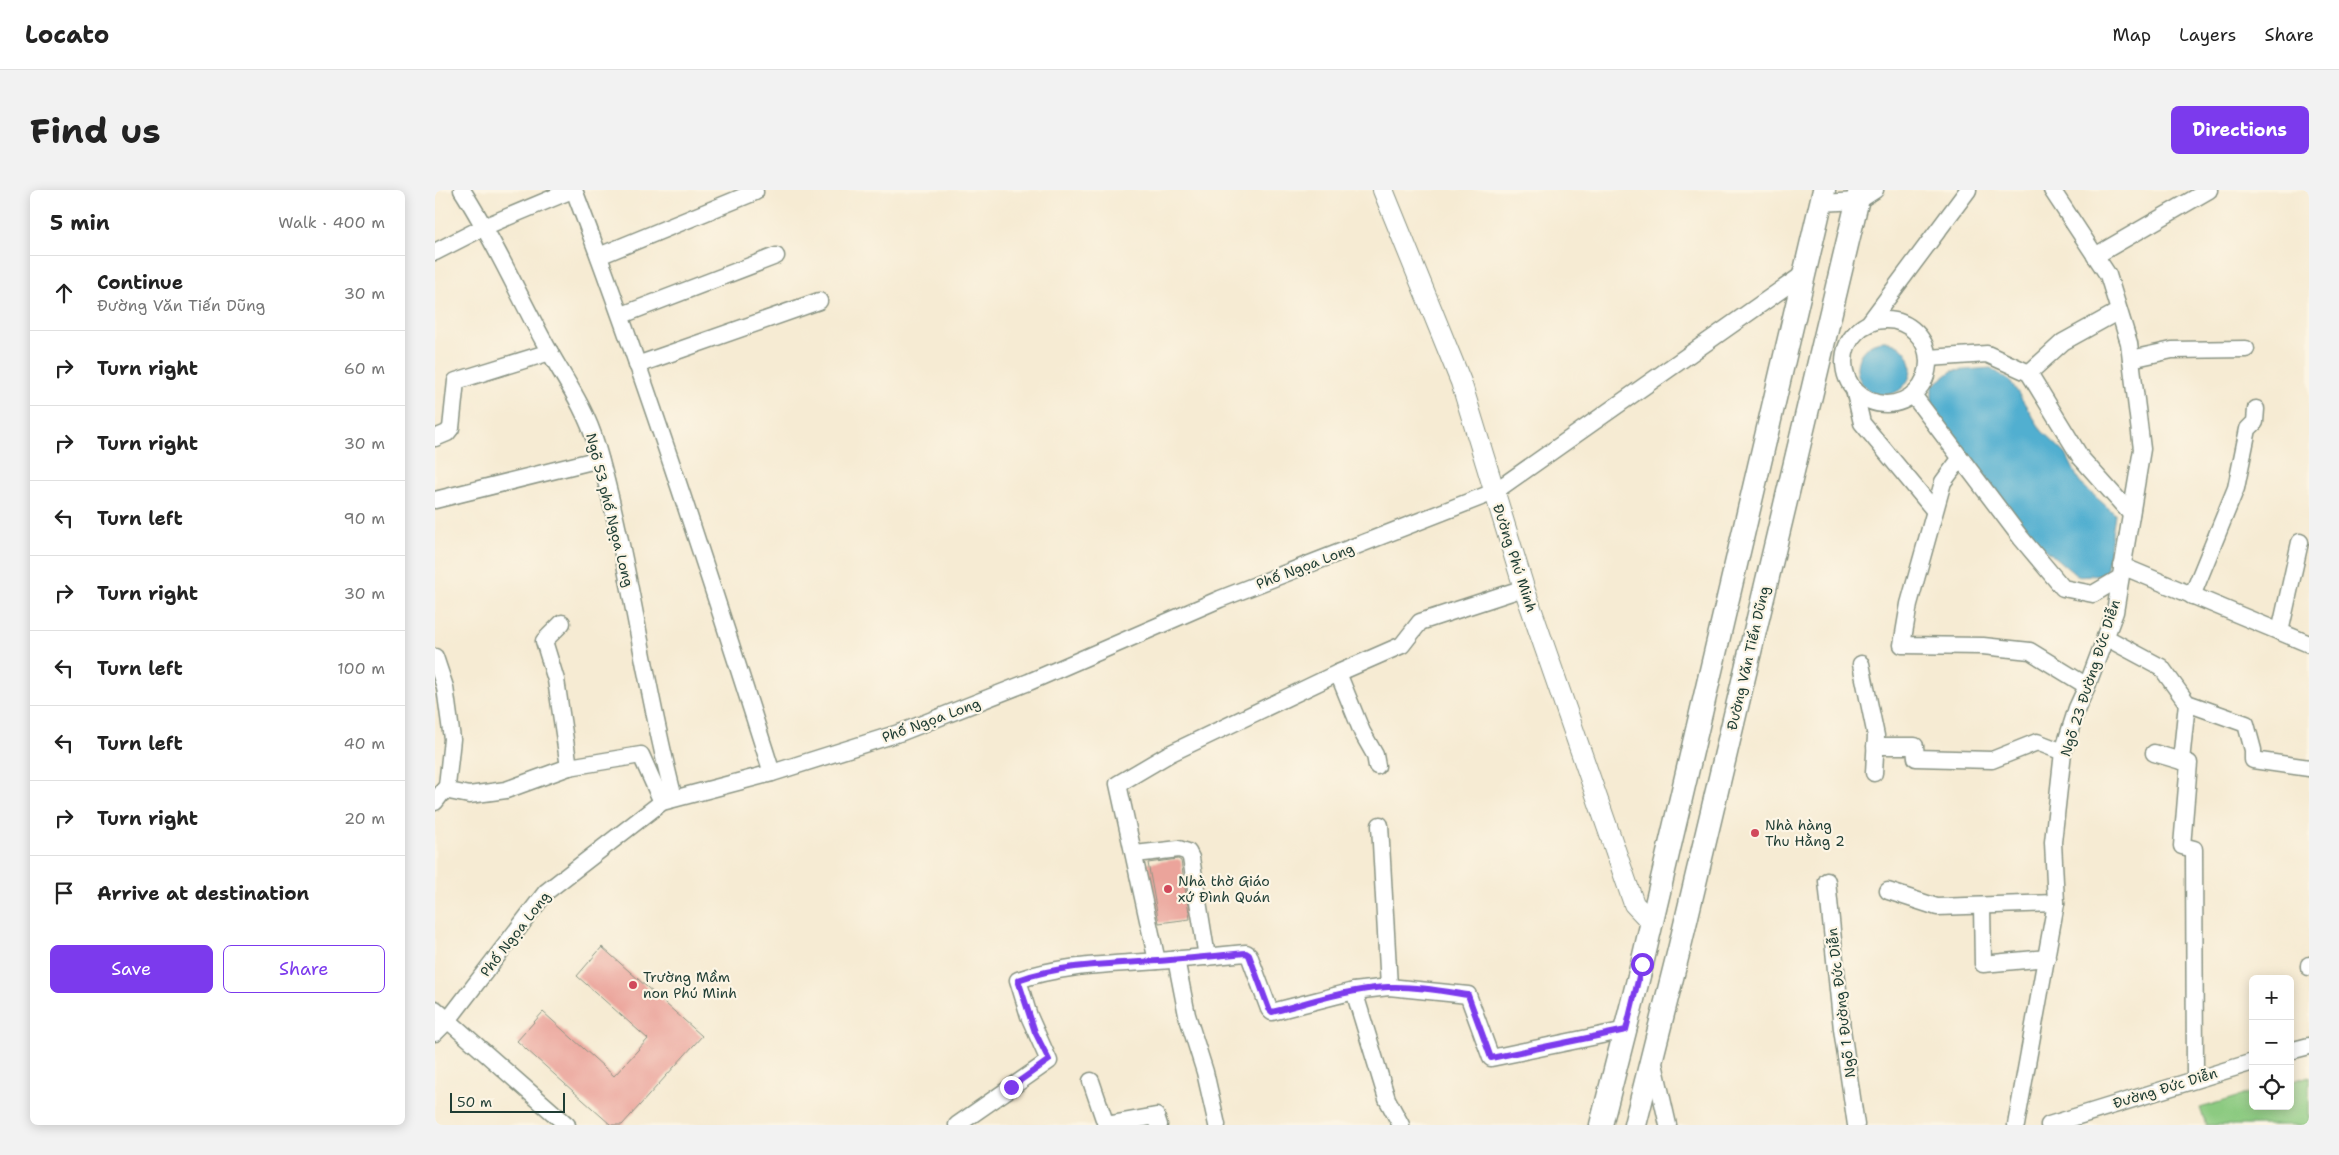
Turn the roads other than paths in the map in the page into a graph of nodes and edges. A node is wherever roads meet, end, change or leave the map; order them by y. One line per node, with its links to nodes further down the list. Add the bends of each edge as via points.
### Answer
1 (462, 190): 10 (street, Ngõ 53 phố Ngọa Long)
2 (573, 190): 10 (street); 12 (street)
3 (1383, 190): 34 (street, Đường Phú Minh, via 1461,382)
4 (1969, 190): 20 (street)
5 (2052, 190): 14 (street, Ngõ 23 Đường Đức Diễn)
6 (2209, 190): 14 (street)
7 (755, 192): 12 (street)
8 (1864, 194): 9 (street); 19 (main road, Đường Văn Tiến Dũng)
9 (1823, 197): 15 (main road)
10 (485, 226): 11 (street); 23 (street, Ngõ 53 phố Ngọa Long)
11 (435, 252)
12 (599, 256): 18 (street)
13 (775, 256): 18 (street)
14 (2095, 256): 17 (street, Ngõ 23 Đường Đức Diễn, via 2108,275)
15 (1805, 273): 34 (street, Phố Ngọa Long); 68 (main road)
16 (819, 301): 26 (street)
17 (2119, 311): 25 (street, Ngõ 23 Đường Đức Diễn); 27 (street, via 2063,342)
18 (622, 315): 26 (street)
19 (1828, 320): 21 (street); 81 (main road, Đường Văn Tiến Dũng)
20 (1869, 323): 21 (street); 24 (street, via 1889,319 1908,325 1923,339)
21 (1848, 343): 28 (street, via 1845,375)
22 (2246, 349): 25 (street, via 2172,350)
23 (550, 352): 31 (street, via 456,381 451,428); 32 (street, Ngõ 53 phố Ngọa Long, via 567,379 596,442)
24 (1929, 358): 27 (street, via 1987,354); 29 (street, via 1925,378)
25 (2131, 359): 37 (street, Ngõ 23 Đường Đức Diễn, via 2141,449)
26 (637, 365): 58 (street, via 693,526)
27 (2029, 374): 37 (street, via 2081,458)
28 (1854, 389): 29 (street, via 1867,399 1882,404 1899,402); 36 (street, via 1861,423)
29 (1913, 395): 33 (street)
30 (2255, 408): 41 (street, via 2255,422 2248,429 2235,488)
31 (435, 438)
32 (600, 459): 35 (street); 61 (street, Ngõ 53 phố Ngọa Long, via 622,546)
33 (1960, 459): 36 (street, via 1943,482); 39 (street, via 2063,588 2093,594)
34 (1494, 492): 40 (street, Đường Phú Minh); 58 (street, Phố Ngọa Long, via 1220,599 939,718)
35 (435, 500)
36 (1935, 510): 49 (street, via 1909,604 1902,645 1983,646 2030,651)
37 (2131, 514): 39 (street, Ngõ 23 Đường Đức Diễn)
38 (2300, 542): 43 (street)
39 (2121, 572): 41 (street); 44 (street, Ngõ 23 Đường Đức Diễn, via 2115,612)
40 (1524, 588): 48 (street, via 1420,622 1402,645); 68 (street, Đường Phú Minh, via 1634,904)
41 (2192, 596): 43 (street)
42 (562, 624): 56 (street, via 544,641 556,680)
43 (2280, 632): 45 (street)
44 (2105, 637): 49 (street, Ngõ 23 Đường Đức Diễn); 50 (street, via 2161,667)
45 (2309, 644)
46 (435, 658): 60 (street, via 445,687 452,739 447,786)
47 (1861, 664): 51 (street, via 1876,736)
48 (1338, 672): 55 (street); 63 (street, via 1169,754 1118,784)
49 (2087, 686): 52 (street, Ngõ 23 Đường Đức Diễn)
50 (2187, 703): 54 (street); 57 (street, via 2246,724 2253,760)
51 (1875, 746): 52 (street, via 1915,746 1916,758 1992,760 2037,742); 59 (street)
52 (2063, 752): 66 (street, Ngõ 23 Đường Đức Diễn, via 2053,842)
53 (2154, 752): 54 (street)
54 (2181, 761): 83 (street, via 2189,764 2182,846 2194,849)
55 (1377, 766)
56 (569, 767): 60 (street, via 506,790 469,796); 61 (street, via 641,755)
57 (2309, 768)
58 (772, 773): 61 (street, Phố Ngọa Long)
59 (1874, 773)
60 (440, 796)
61 (668, 800): 76 (street, Phố Ngọa Long, via 546,892)
62 (1380, 825): 73 (street)
63 (1135, 854): 69 (street, via 1179,849 1188,852); 72 (street)
64 (1827, 881): 93 (street, Ngõ 1 Đường Đức Diễn, via 1842,1029)
65 (1887, 891): 67 (street, via 1937,907)
66 (2056, 903): 67 (street); 70 (street, Ngõ 23 Đường Đức Diễn)
67 (1982, 906): 70 (street, via 1983,964)
68 (1651, 922): 77 (main road)
69 (1207, 957): 71 (street); 74 (street, via 1249,955 1272,1012)
70 (2047, 958): 94 (street, Ngõ 23 Đường Đức Diễn)
71 (1177, 959): 72 (street); 88 (street, via 1187,1015)
72 (1157, 961): 86 (street, via 1073,966 1018,980 1035,1032 1049,1060)
73 (1389, 987): 74 (street); 77 (street, via 1468,995 1491,1058)
74 (1354, 991): 89 (street, via 1387,1099)
75 (435, 1009): 76 (street)
76 (449, 1019): 78 (street, Phố Ngọa Long); 85 (street)
77 (1626, 1030): 90 (main road)
78 (435, 1033)
79 (2309, 1046): 80 (street)
80 (2294, 1050)
81 (1652, 1055): 91 (main road, Đường Văn Tiến Dũng); 92 (street)
82 (2249, 1063): 83 (street, Đường Đức Diễn)
83 (2195, 1078): 95 (street, Đường Đức Diễn)
84 (1091, 1081): 87 (street, via 1106,1125 1156,1116)
85 (567, 1125)
86 (957, 1125)
87 (1159, 1125)
88 (1217, 1125)
89 (1401, 1125)
90 (1601, 1125)
91 (1635, 1125)
92 (1668, 1125)
93 (1856, 1125)
94 (2016, 1125)
95 (2049, 1125)

